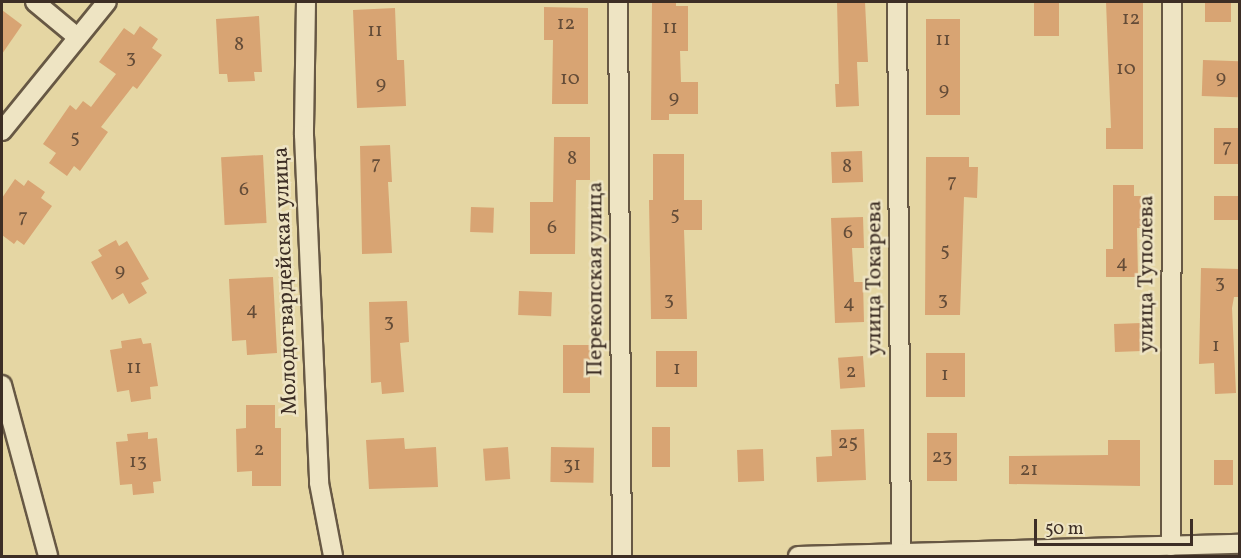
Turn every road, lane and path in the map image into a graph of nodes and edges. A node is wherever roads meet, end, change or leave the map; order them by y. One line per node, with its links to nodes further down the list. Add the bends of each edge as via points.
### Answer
1 (35, 2): 7 (street)
2 (108, 2): 7 (street)
3 (306, 2): 14 (street, Молодогвардейская улица, via 304,135 319,483)
4 (618, 2): 15 (street, Перекопская улица)
5 (897, 2): 12 (street, улица Токарева)
6 (1172, 2): 11 (street, улица Туполева)
7 (77, 37): 8 (street)
8 (2, 131)
9 (2, 385): 13 (street)
10 (1239, 544): 11 (street)
11 (1171, 546): 12 (street)
12 (895, 555): 16 (street)
13 (48, 556)
14 (333, 556)
15 (622, 556)
16 (798, 556)

